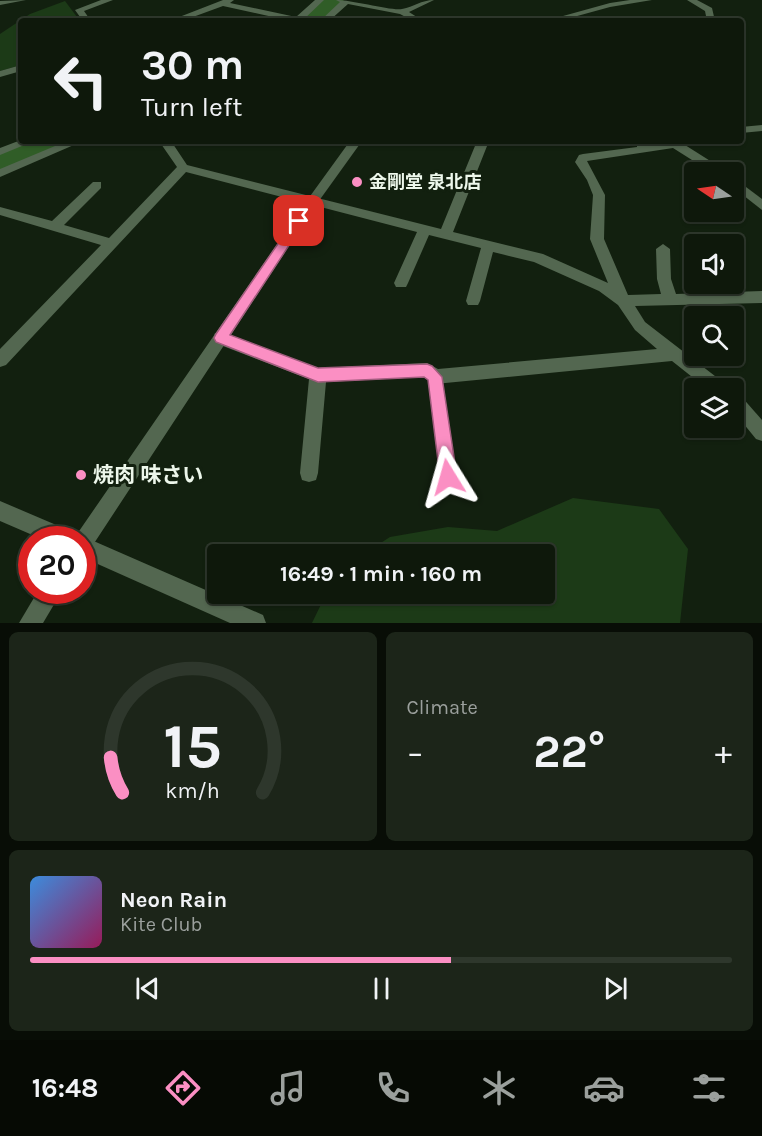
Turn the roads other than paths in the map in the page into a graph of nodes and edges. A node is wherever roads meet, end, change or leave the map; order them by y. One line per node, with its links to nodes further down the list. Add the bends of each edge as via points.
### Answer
1 (22, 0): 9 (street)
2 (109, 0): 11 (street, via 77,7)
3 (320, 0): 14 (street)
4 (345, 0): 10 (street); 15 (street)
5 (430, 0): 10 (street)
6 (648, 0): 17 (street)
7 (691, 0): 18 (street, via 709,10)
8 (226, 2): 12 (street); 13 (street)
9 (0, 3)
10 (402, 12): 16 (street)
11 (85, 18)
12 (181, 18)
13 (290, 18)
14 (300, 18)
15 (327, 18)
16 (413, 18)
17 (560, 18)
18 (710, 18)
19 (18, 69): 20 (street)
20 (0, 74)
21 (762, 128): 22 (street)
22 (744, 130)
23 (20, 144): 31 (street)
24 (70, 144): 34 (street)
25 (167, 144): 33 (street)
26 (354, 144): 37 (street)
27 (482, 144): 42 (street)
28 (639, 144): 30 (street)
29 (675, 144): 30 (street); 32 (street)
30 (648, 149): 50 (street, via 591,155 581,162 599,195 597,239)
31 (0, 152)
32 (703, 162)
33 (183, 168): 37 (street); 43 (street)
34 (0, 174)
35 (97, 185): 40 (street)
36 (744, 191): 38 (street)
37 (312, 202): 41 (street); 51 (street)
38 (762, 206)
39 (2, 214): 40 (street)
40 (54, 227): 43 (street)
41 (424, 230): 42 (street); 46 (street)
42 (445, 235): 44 (street)
43 (111, 243): 53 (street)
44 (488, 246): 49 (street); 50 (street, via 568,270)
45 (663, 249): 48 (street, via 664,279)
46 (401, 283)
47 (762, 297): 48 (street)
48 (670, 299): 50 (street)
49 (473, 301)
50 (623, 301): 52 (street, via 640,326)
51 (221, 338): 54 (street); 63 (street)
52 (672, 354): 55 (street); 56 (street)
53 (0, 360)
54 (318, 375): 55 (street, via 427,370); 59 (street)
55 (435, 377): 60 (lane)
56 (704, 378)
57 (744, 412): 58 (street)
58 (762, 433)
59 (309, 473)
60 (448, 477)
61 (0, 511): 62 (street)
62 (35, 526)
63 (95, 526)
64 (96, 551): 67 (street)
65 (42, 604): 66 (street)
66 (30, 623)
67 (255, 623)

